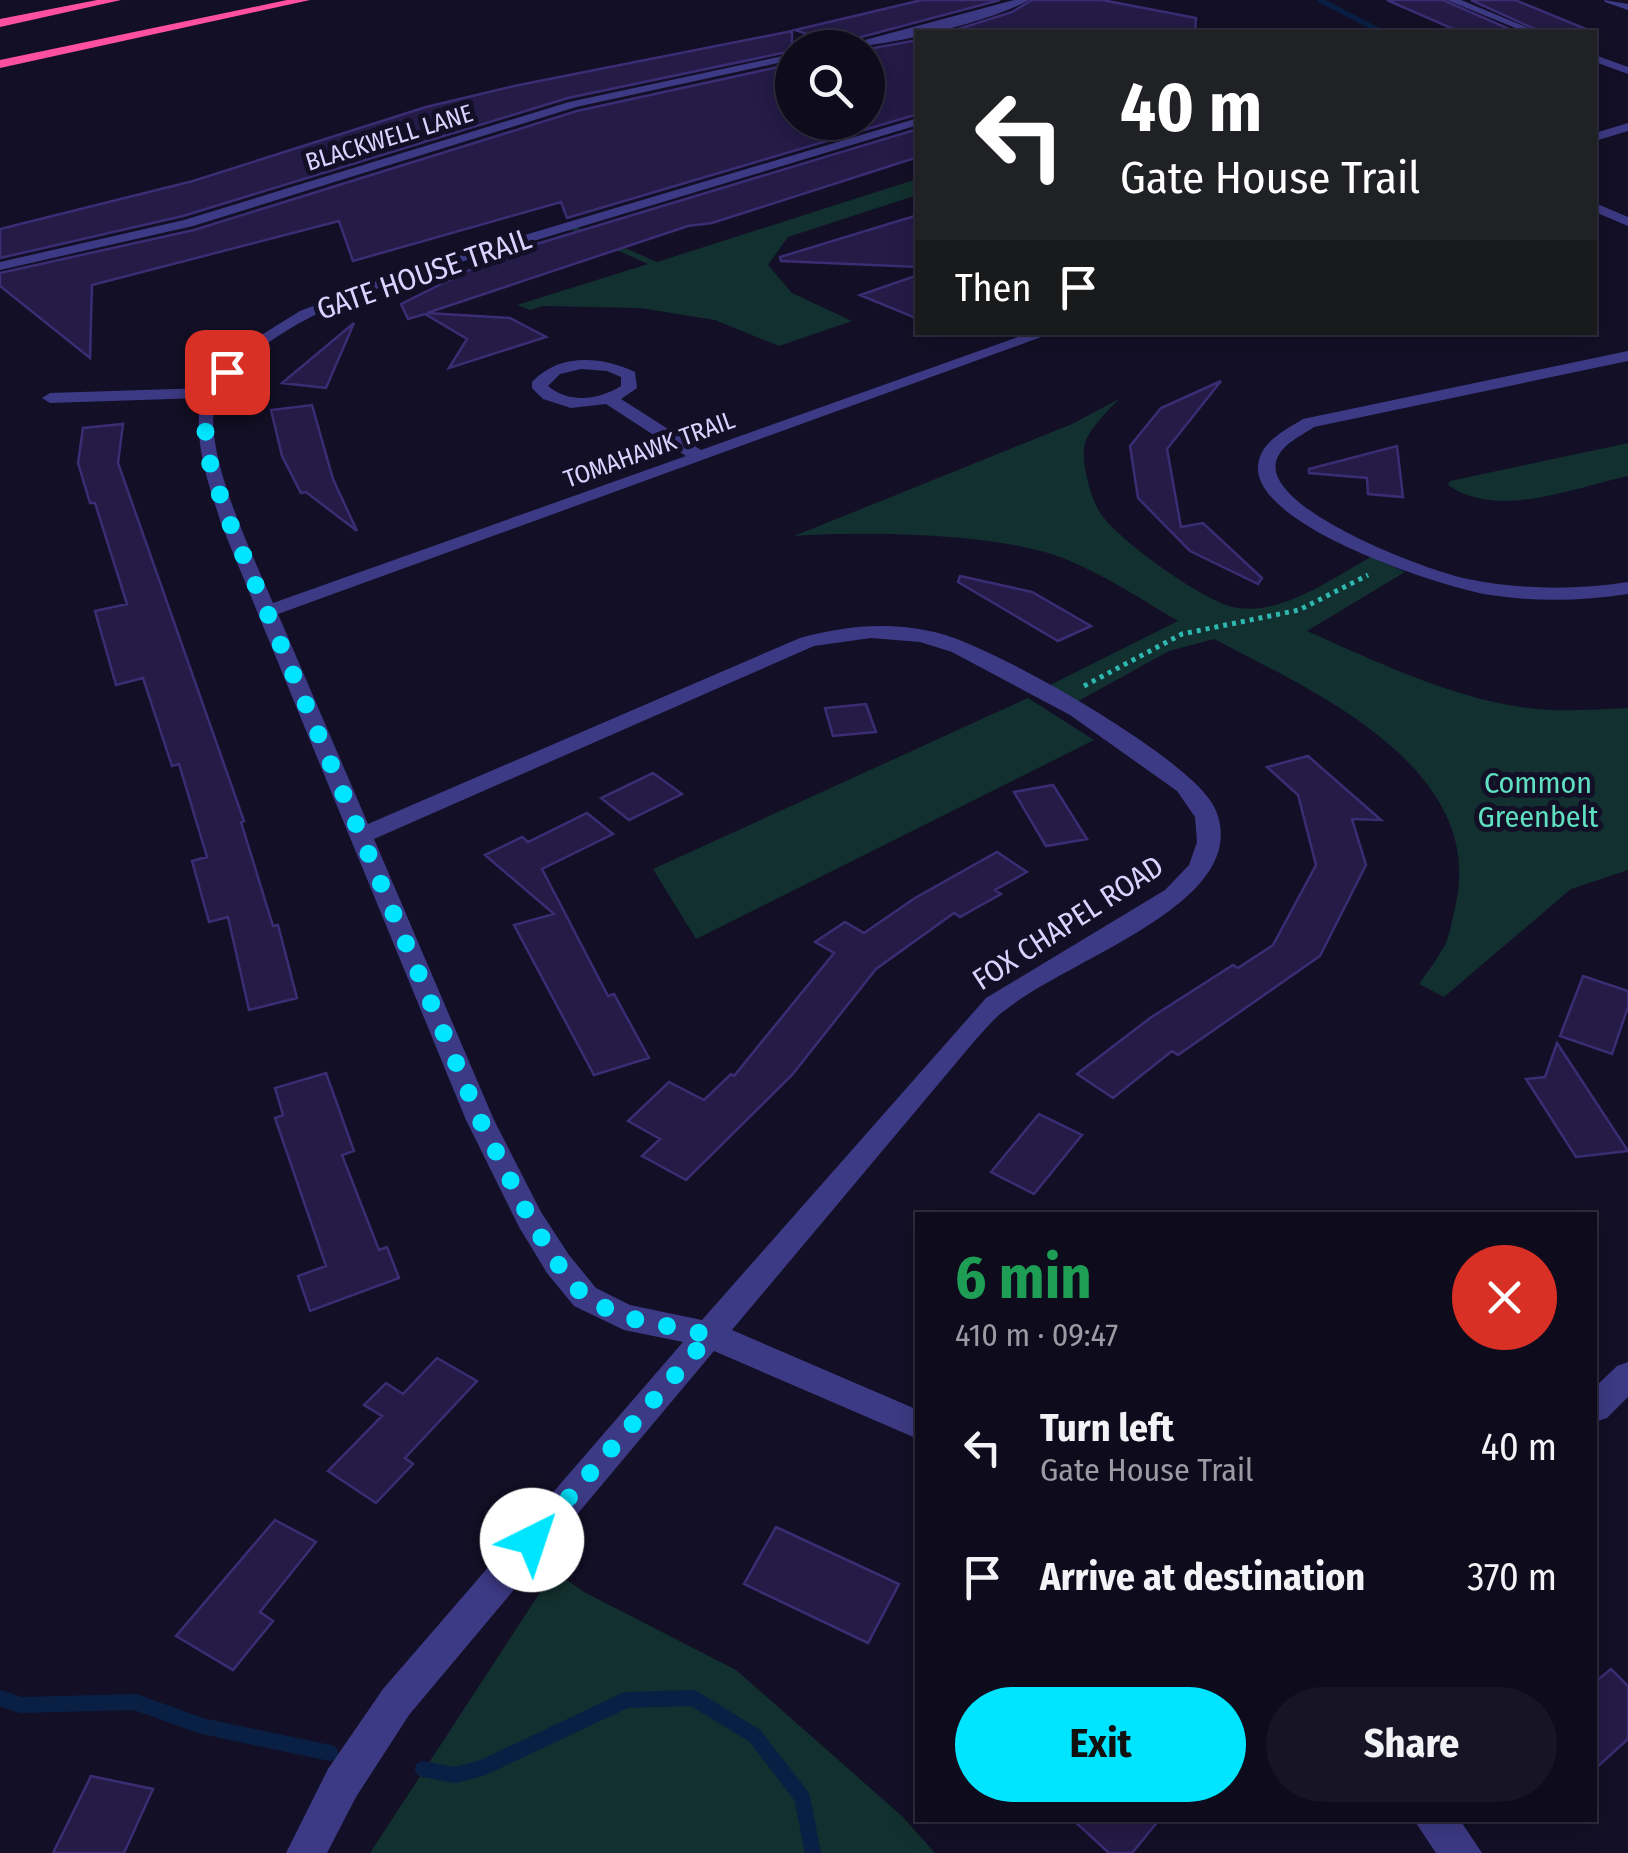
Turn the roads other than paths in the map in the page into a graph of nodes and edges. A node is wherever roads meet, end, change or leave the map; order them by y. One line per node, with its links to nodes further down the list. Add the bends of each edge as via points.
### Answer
1 (115, 0): 7 (highway)
2 (304, 0): 14 (highway)
3 (1024, 0): 8 (street)
4 (1452, 0): 9 (street)
5 (1610, 0): 6 (street)
6 (1628, 7)
7 (0, 23)
8 (918, 30)
9 (1528, 30)
10 (915, 31): 11 (street)
11 (885, 38)
12 (1597, 59): 15 (street)
13 (775, 61): 21 (street, BLACKWELL LANE, via 573,104 188,223)
14 (0, 64)
15 (1628, 71)
16 (915, 122): 24 (street, GATE HOUSE TRAIL, via 372,285 274,331)
17 (1628, 127): 18 (street)
18 (1597, 135)
19 (1597, 209): 20 (street)
20 (1628, 222)
21 (0, 266)
22 (1040, 335): 27 (street, TOMAHAWK TRAIL)
23 (1628, 356): 28 (street, via 1338,414 1276,442 1266,473 1270,488 1312,521 1443,579 1558,596)
24 (210, 393): 25 (street); 29 (street, via 209,458)
25 (50, 398)
26 (610, 399): 26 (street, via 553,399 540,382 566,366 610,366 631,382); 27 (street)
27 (700, 457): 29 (street, TOMAHAWK TRAIL)
28 (1628, 588)
29 (266, 612): 30 (street)
30 (362, 835): 31 (street, via 480,1120 558,1264 585,1298 624,1317); 31 (street, FOX CHAPEL ROAD, via 837,634 939,639 980,655 1192,790 1203,806 1210,846 1193,880 995,1004)
31 (710, 1335): 34 (street); 36 (street, FOX CHAPEL ROAD, via 396,1702)
32 (1628, 1376): 33 (street)
33 (1597, 1406)
34 (915, 1424)
35 (1436, 1822): 37 (street)
36 (306, 1853)
37 (1462, 1853)

